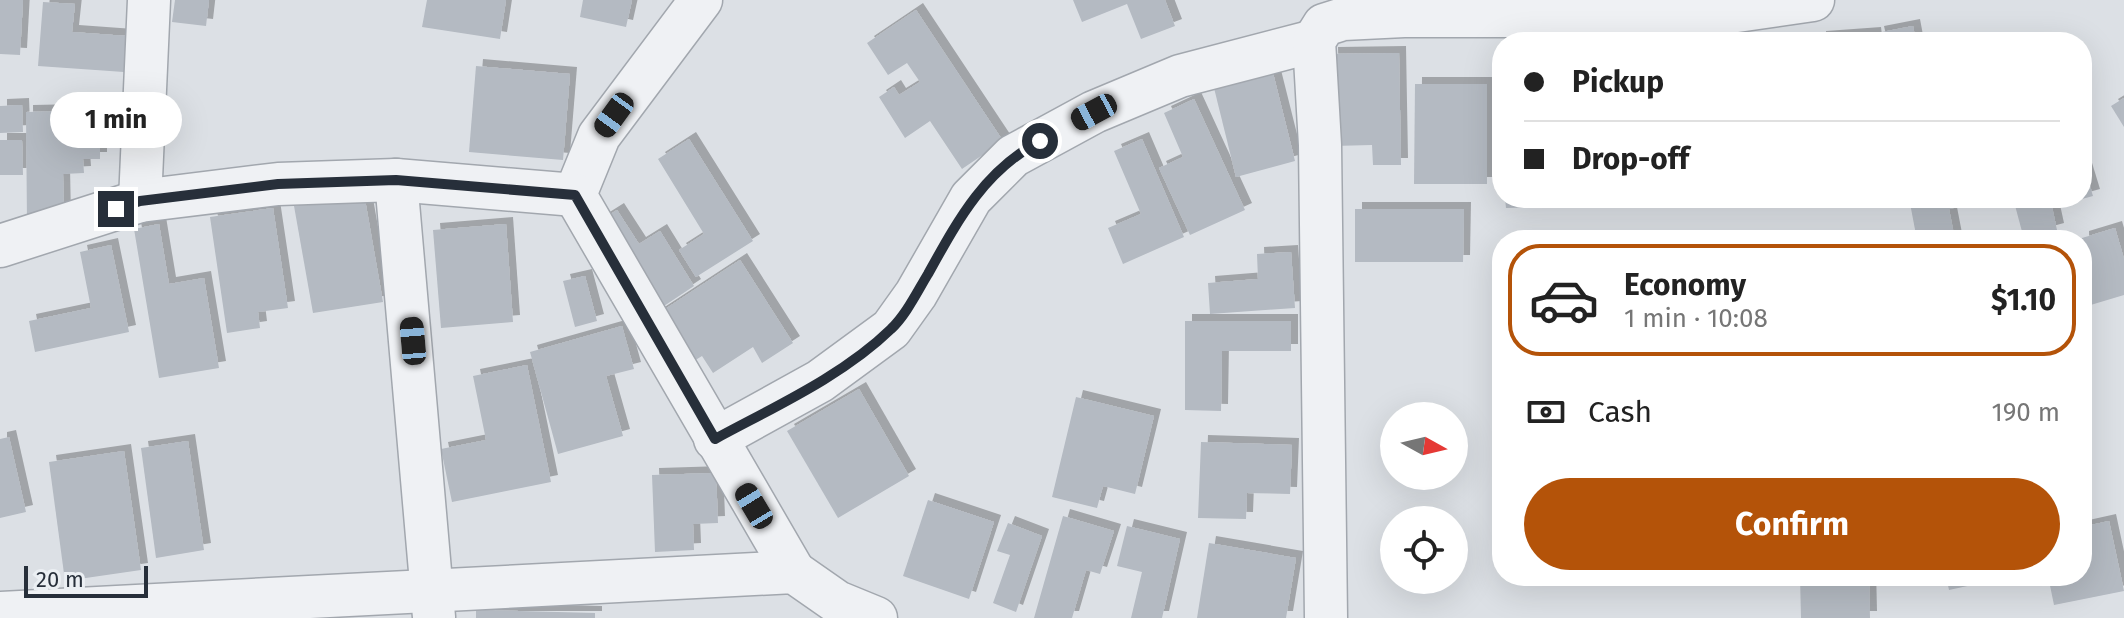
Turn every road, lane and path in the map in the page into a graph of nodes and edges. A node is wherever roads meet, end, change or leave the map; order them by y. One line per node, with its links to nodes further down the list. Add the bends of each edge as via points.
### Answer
1 (149, 0): 7 (street)
2 (701, 0): 6 (street, via 599,136)
3 (1813, 0): 4 (street, via 1702,16 1343,19 1324,25)
4 (1314, 41): 9 (street, via 1180,76 1094,112 1013,156 971,198 891,329 820,381); 14 (street)
5 (396, 180): 6 (street); 7 (street, via 278,184); 11 (street)
6 (575, 195): 9 (street)
7 (140, 201): 8 (street)
8 (0, 246)
9 (715, 439): 10 (street)
10 (794, 572): 11 (street); 13 (street, via 837,602)
11 (434, 604): 12 (street)
12 (0, 613)
13 (876, 618)
14 (1326, 618)

